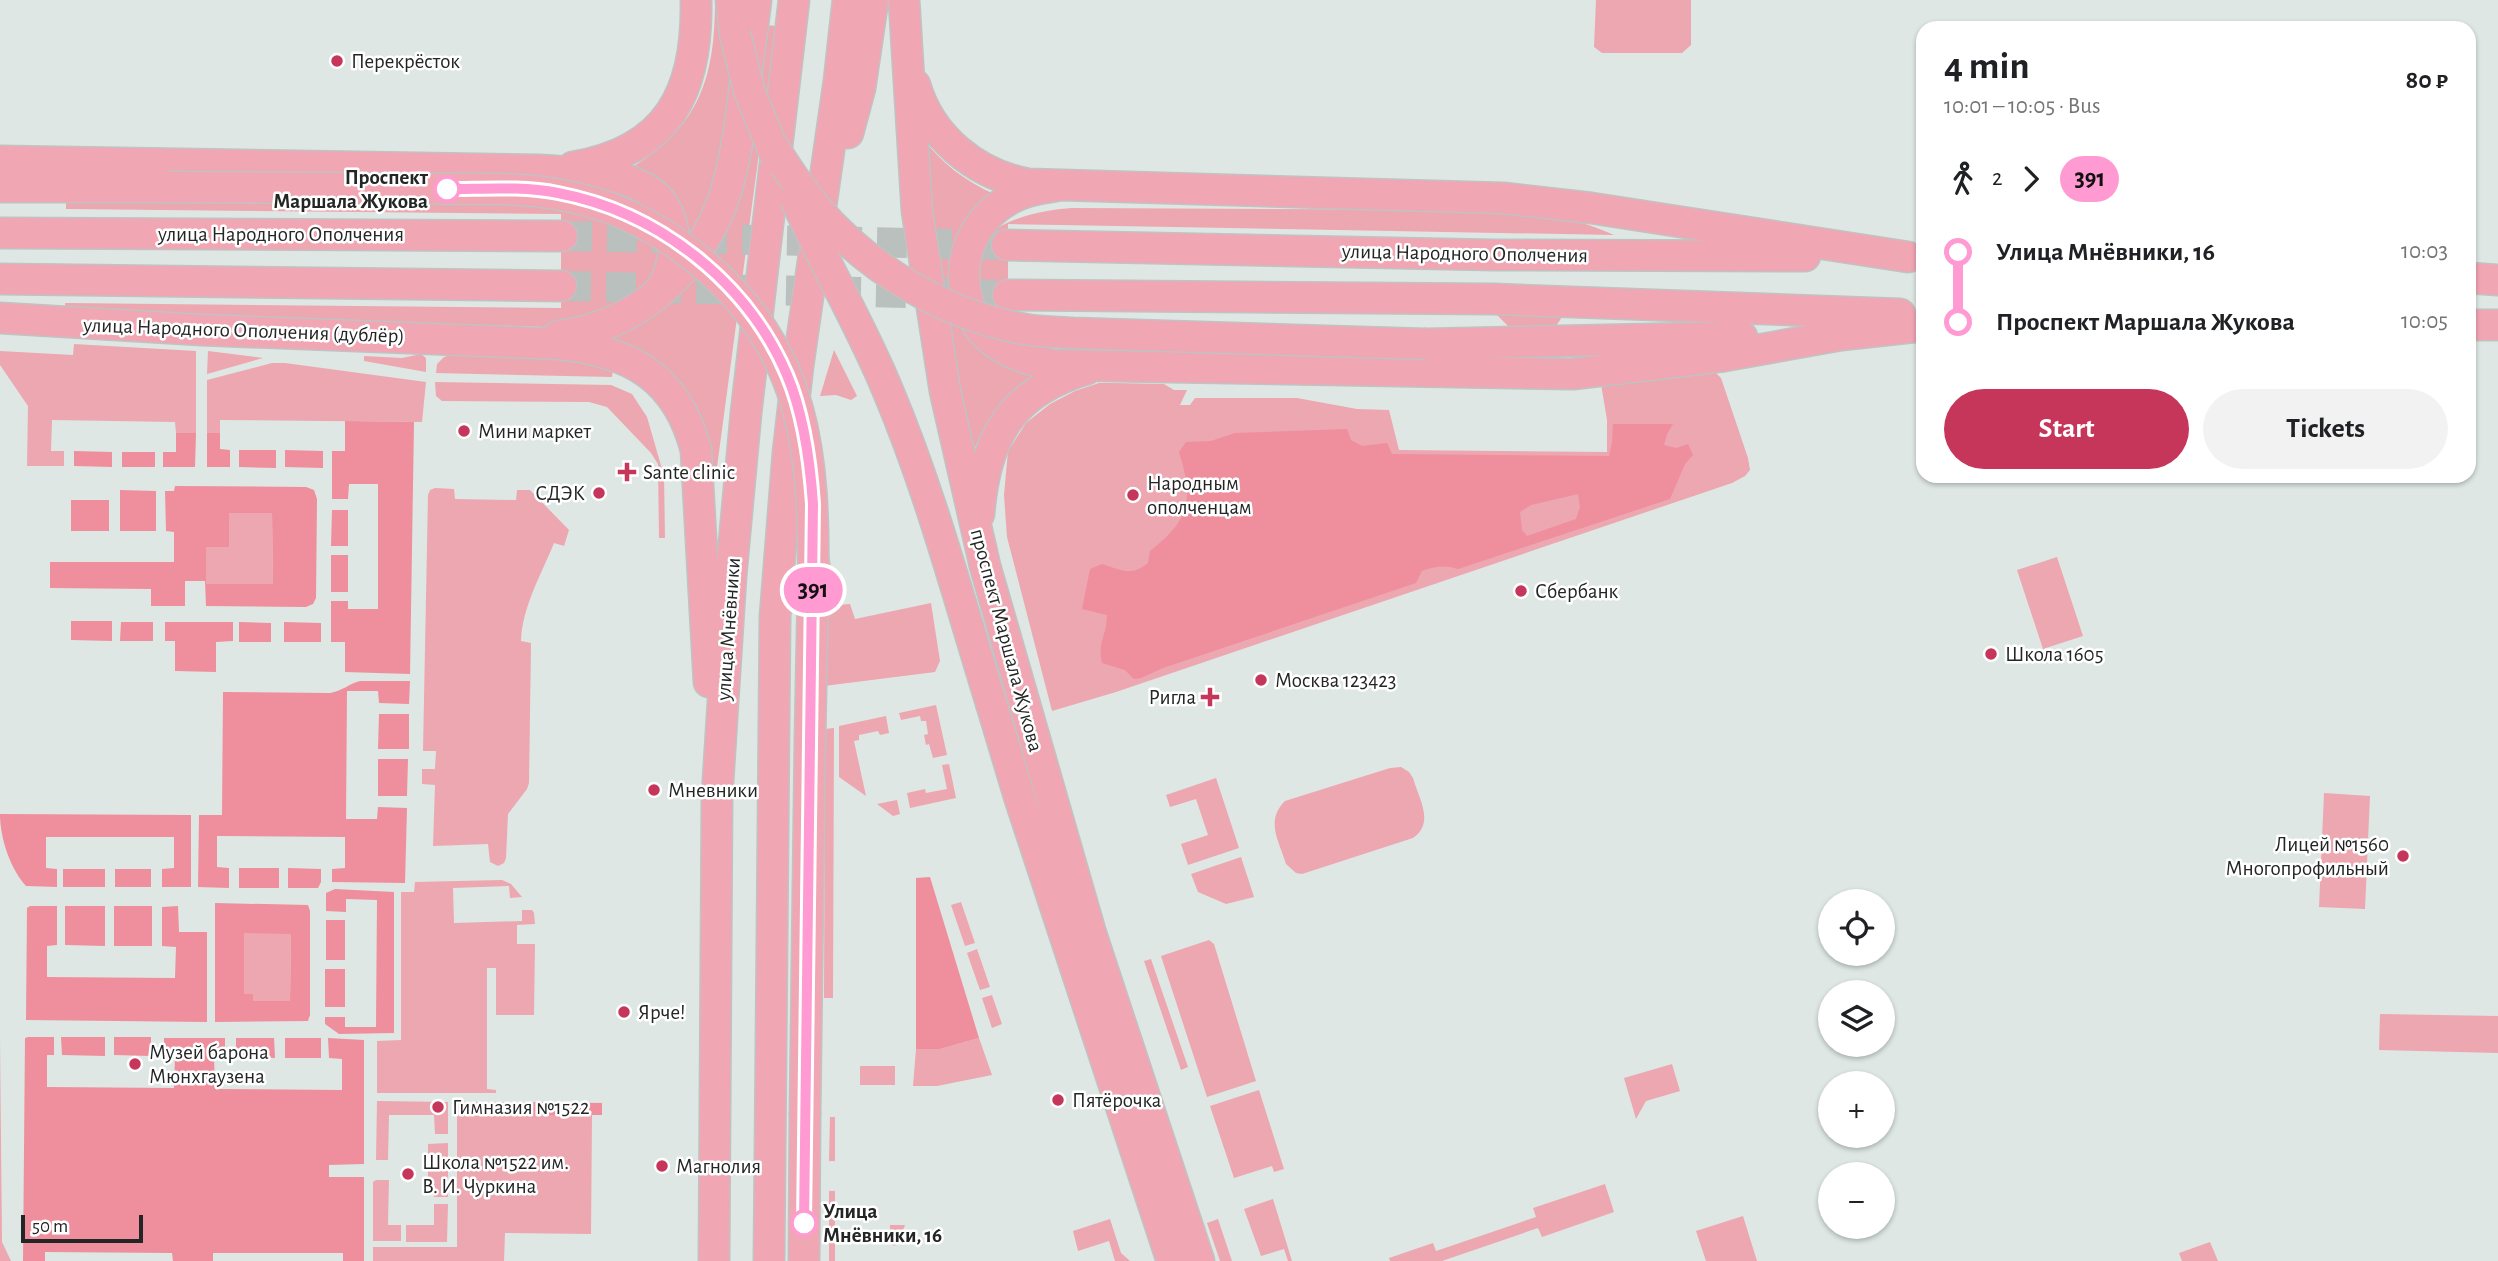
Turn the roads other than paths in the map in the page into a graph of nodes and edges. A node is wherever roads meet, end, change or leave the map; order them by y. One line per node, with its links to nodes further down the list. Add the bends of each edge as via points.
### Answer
1 (696, 0): 11 (main road, via 691,70 678,105 659,130 613,157)
2 (731, 0): 9 (main road, bridge, via 741,64)
3 (756, 0): 24 (main road, via 737,149 726,195 708,237 676,278)
4 (794, 0): 34 (main road, улица Мнёвники, via 746,413)
5 (848, 0): 14 (main road)
6 (873, 0): 14 (main road, via 860,88 844,147)
7 (904, 0): 8 (main road, проспект Маршала Жукова)
8 (905, 29): 12 (main road, via 919,96 945,139 1000,178); 33 (main road, проспект Маршала Жукова, via 916,211 945,391)
9 (770, 142): 30 (main road, bridge, via 814,206 848,242 887,271 948,306 1031,330 1426,344); 38 (main road, проспект Маршала Жукова, bridge, via 824,262 849,304 919,471)
10 (0, 161): 11 (main road)
11 (540, 170): 24 (main road, via 624,179 655,194 671,220 674,249 667,278)
12 (1056, 186): 18 (main road, via 1503,198); 32 (main road, via 1015,196 986,218 964,261 966,297 983,332 1011,351 1045,363)
13 (0, 187): 37 (main road, bridge, via 539,190 628,215 678,243 731,288 752,314 788,376 811,474)
14 (821, 201): 36 (main road, via 788,453 775,617)
15 (0, 233): 16 (main road, улица Народного Ополчения)
16 (562, 236)
17 (1007, 244): 18 (main road, улица Народного Ополчения, via 1494,255)
18 (1915, 257)
19 (2476, 278): 21 (main road)
20 (0, 279): 22 (main road)
21 (2498, 279)
22 (561, 286)
23 (1008, 295): 25 (main road, via 1493,299)
24 (655, 296): 31 (main road, via 593,330)
25 (1916, 314)
26 (0, 318): 31 (main road, улица Народного Ополчения (дублёр))
27 (2476, 325): 28 (main road)
28 (2498, 325)
29 (1916, 327): 30 (main road)
30 (1841, 335): 32 (main road, via 1724,356 1573,374)
31 (488, 340): 34 (main road, via 575,346 613,354 653,376 691,428 699,474)
32 (1096, 367): 33 (main road, via 1041,390 1014,411 999,432 981,495)
33 (985, 566): 39 (main road, проспект Маршала Жукова, via 1091,934)
34 (717, 797): 35 (main road, улица Мнёвники)
35 (715, 1261)
36 (769, 1261)
37 (804, 1261)
38 (1172, 1261)
39 (1199, 1261)

